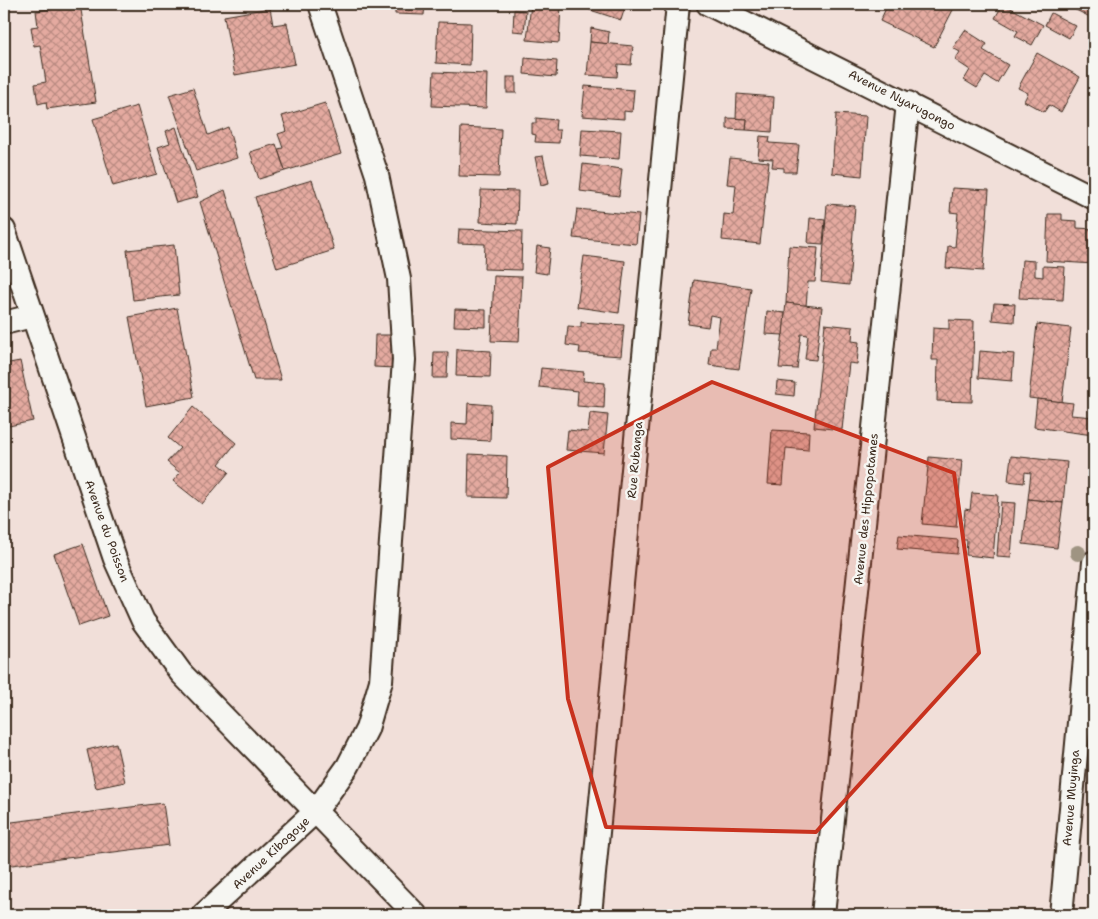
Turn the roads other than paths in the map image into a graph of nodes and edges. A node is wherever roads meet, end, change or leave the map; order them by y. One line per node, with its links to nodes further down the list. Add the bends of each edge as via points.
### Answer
1 (320, 4): 10 (street, Avenue Kibogoye, via 377,175 399,279 404,360 381,680 367,729 348,766)
2 (678, 4): 13 (street, Rue Rubanga)
3 (708, 4): 4 (street, Avenue Nyarugongo)
4 (908, 103): 5 (street, Avenue Nyarugongo); 14 (street, Avenue des Hippopotames)
5 (1094, 198)
6 (4, 230): 7 (street, Avenue du Poisson)
7 (32, 316): 8 (street); 10 (street, Avenue du Poisson, via 115,559 144,621 181,672)
8 (4, 323)
9 (1094, 562): 15 (street, Avenue Muyinga)
10 (316, 810): 11 (street, Avenue Kibogoye); 12 (street, Avenue du Poisson)
11 (203, 915)
12 (416, 915)
13 (590, 915)
14 (823, 915)
15 (1061, 915)

